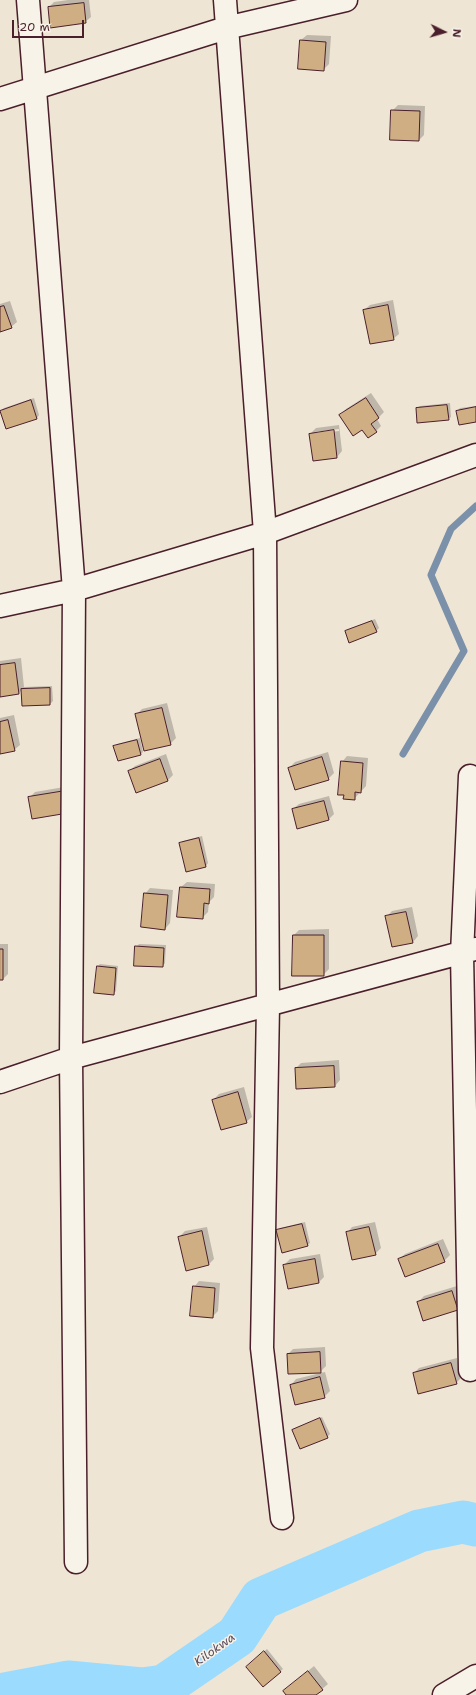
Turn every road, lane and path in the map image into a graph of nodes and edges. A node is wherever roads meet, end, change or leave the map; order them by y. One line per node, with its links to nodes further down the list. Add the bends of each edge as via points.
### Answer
1 (28, 0): 5 (street)
2 (225, 0): 4 (street)
3 (346, 0): 4 (street)
4 (226, 28): 5 (street); 8 (street)
5 (35, 89): 6 (street); 9 (street)
6 (0, 100)
7 (476, 455): 8 (street)
8 (265, 533): 9 (street); 13 (street)
9 (74, 590): 10 (street); 14 (street)
10 (0, 606)
11 (470, 776): 12 (street)
12 (469, 951): 13 (street); 16 (street)
13 (268, 1005): 14 (street); 17 (street, via 262,1348)
14 (71, 1058): 15 (street); 18 (street)
15 (0, 1082)
16 (470, 1370)
17 (282, 1518)
18 (76, 1562)
19 (476, 1676): 20 (street)
20 (444, 1695)

